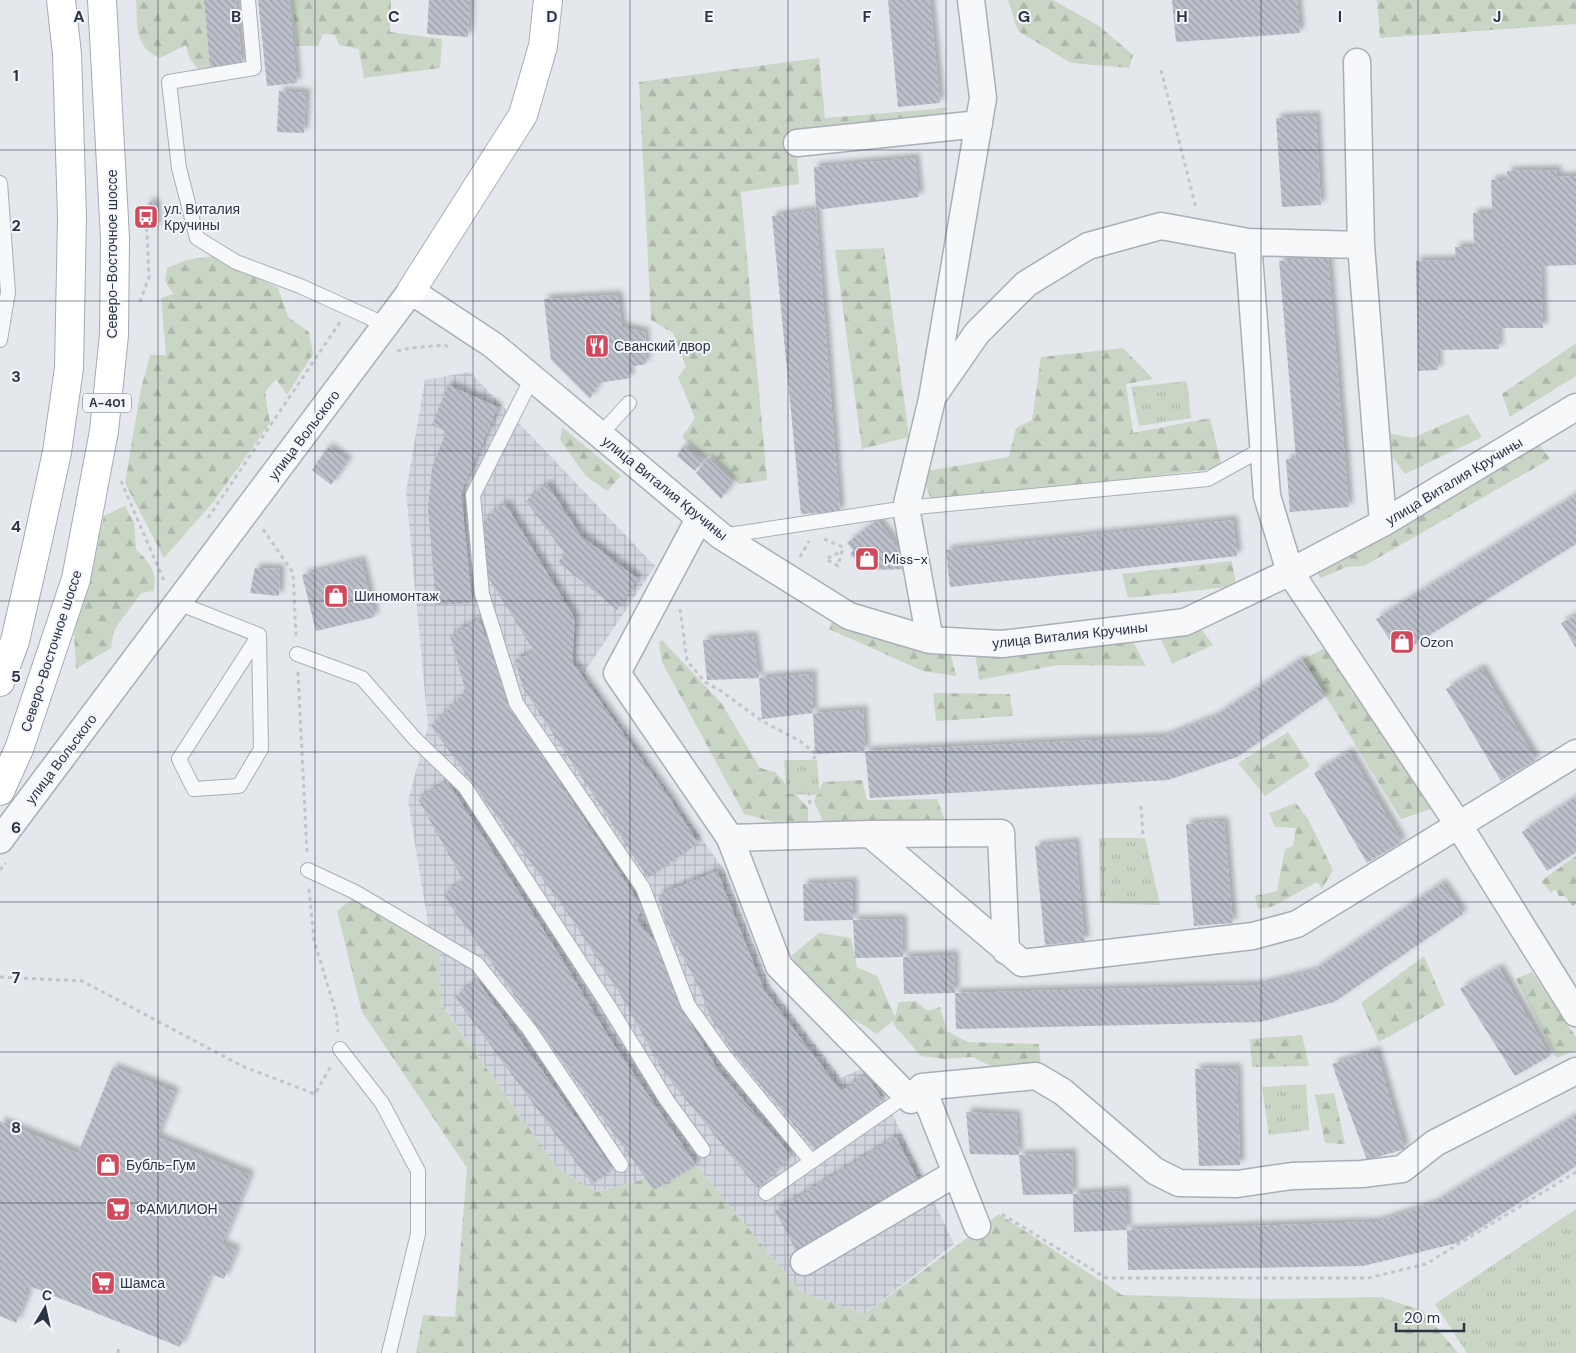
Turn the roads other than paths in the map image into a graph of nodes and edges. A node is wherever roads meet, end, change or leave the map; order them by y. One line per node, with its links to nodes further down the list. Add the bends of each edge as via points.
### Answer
1 (62, 0): 30 (main road, А-401, via 67,54 72,217 68,368 40,531 15,640)
2 (102, 0): 32 (main road, Северо-Восточное шоссе / А-401, via 115,238 114,334 104,431 76,579 19,749)
3 (248, 0): 14 (lane, via 254,68 169,82 179,168 197,238 236,262 300,286)
4 (548, 0): 12 (main road, улица Вольского, via 544,46 523,115)
5 (971, 0): 7 (street, via 983,98)
6 (1357, 62): 11 (street)
7 (979, 124): 8 (street); 16 (street)
8 (797, 143)
9 (0, 183): 13 (lane, via 8,292)
10 (1248, 242): 11 (street); 16 (street, via 1161,226 1088,246 1026,284 977,333); 20 (street)
11 (1361, 245): 23 (street)
12 (411, 291): 14 (street, улица Вольского); 15 (street, улица Виталия Кручины, via 494,345)
13 (0, 340)
14 (386, 342): 26 (street, улица Вольского, via 249,508)
15 (532, 378): 19 (street, улица Виталия Кручины); 44 (lane, via 473,495 482,594 516,703 643,888 688,1006)
16 (932, 399): 21 (street)
17 (629, 403): 19 (lane)
18 (1576, 408): 23 (street, улица Виталия Кручины)
19 (600, 435): 22 (street, улица Виталия Кручины)
20 (1264, 448): 21 (lane, via 1208,479); 25 (street, via 1268,496)
21 (906, 508): 24 (lane); 28 (street)
22 (699, 519): 24 (street, улица Виталия Кручины); 35 (street, via 616,673)
23 (1383, 524): 25 (street, улица Виталия Кручины)
24 (721, 536): 28 (street, улица Виталия Кручины, via 849,616)
25 (1290, 572): 28 (street, улица Виталия Кручины, via 1185,622 1002,644); 33 (street)
26 (178, 604): 27 (lane); 36 (street, улица Вольского)
27 (259, 635): 27 (lane, via 261,749 240,786 194,789 179,759)
28 (930, 640)
29 (297, 654): 43 (lane, via 362,678 415,739 465,786 666,1099)
30 (0, 682)
31 (1576, 753): 33 (street)
32 (0, 791)
33 (1458, 824): 38 (street, via 1297,924 1280,929 1253,936 1022,962); 39 (street)
34 (870, 834): 35 (street); 38 (street); 38 (street, via 1001,833)
35 (730, 838): 42 (street, via 779,966)
36 (5, 848)
37 (308, 870): 45 (lane, via 355,892 478,964 529,1029)
38 (1006, 950)
39 (1576, 1013)
40 (340, 1049): 50 (lane, via 382,1103 418,1171 418,1234)
41 (1576, 1070): 42 (street, via 1435,1143 1402,1169 1292,1176 1236,1184 1179,1183 1155,1171 1063,1092 1036,1076)
42 (914, 1091): 44 (lane); 46 (street)
43 (703, 1150)
44 (811, 1162): 47 (lane)
45 (621, 1165)
46 (956, 1173): 48 (street); 49 (street)
47 (766, 1192)
48 (977, 1226)
49 (804, 1262)
50 (389, 1353)

